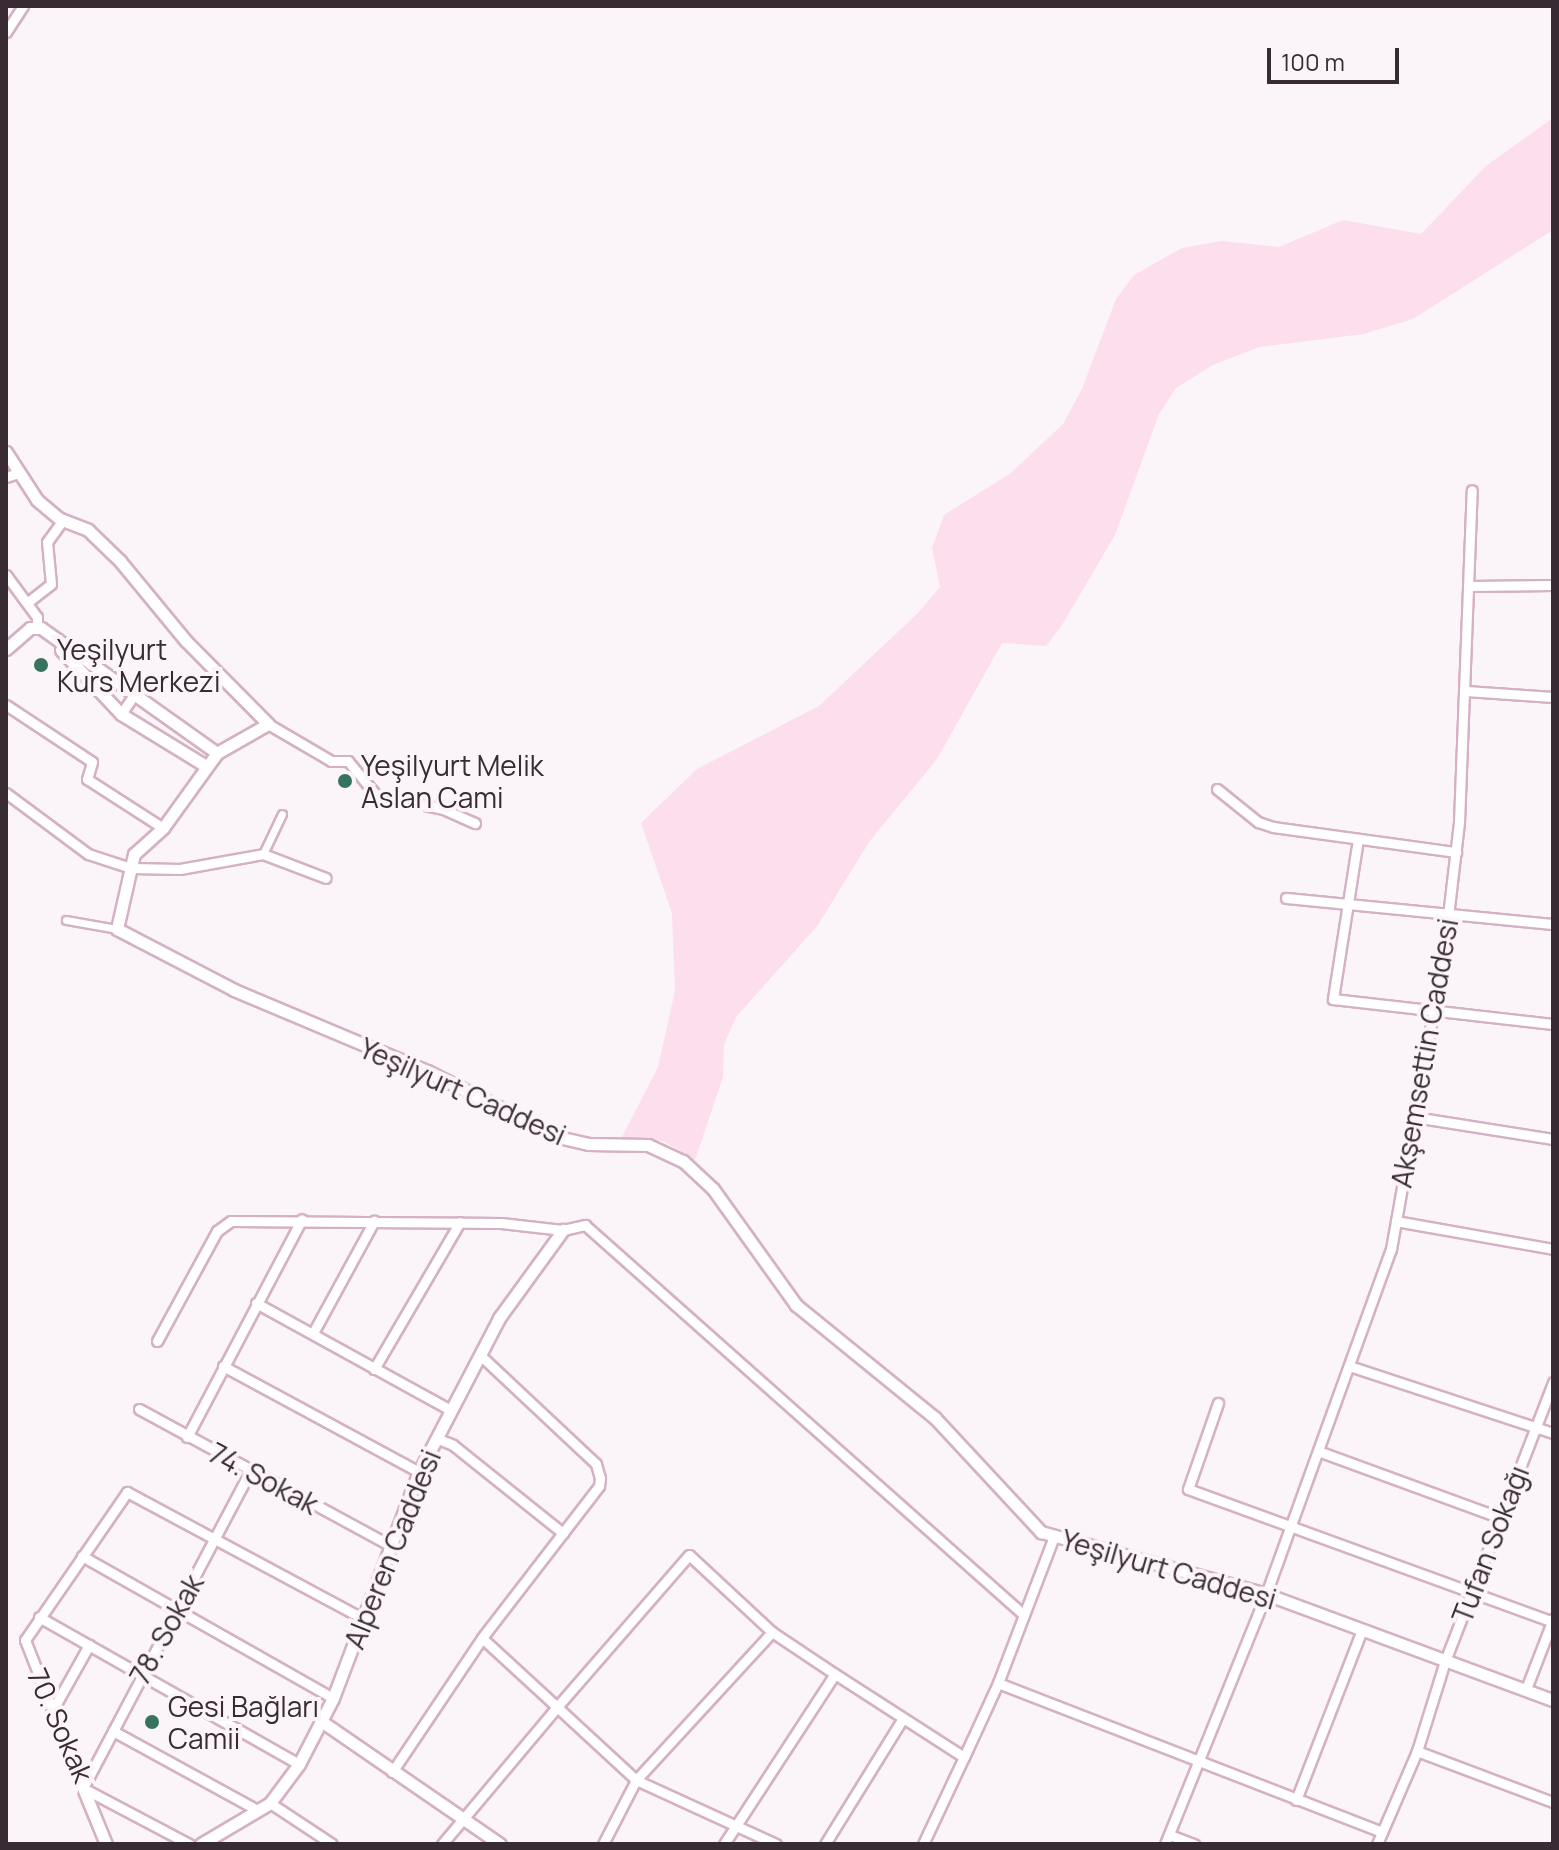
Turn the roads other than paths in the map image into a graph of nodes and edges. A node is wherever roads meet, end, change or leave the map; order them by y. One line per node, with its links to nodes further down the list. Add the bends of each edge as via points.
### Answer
1 (23, 6): 2 (street)
2 (6, 32)
3 (6, 452): 4 (street)
4 (12, 475): 6 (street)
5 (1472, 490): 9 (street, Akşemsettin Caddesi)
6 (63, 520): 10 (street, via 47,542 51,584); 20 (street, via 88,530 120,561 186,641)
7 (6, 575): 10 (street)
8 (1553, 585): 9 (street)
9 (1470, 586): 15 (street, Akşemsettin Caddesi)
10 (28, 602): 11 (street)
11 (42, 630): 12 (street); 13 (street); 14 (street)
12 (6, 649)
13 (99, 671): 14 (street); 16 (street)
14 (90, 682): 19 (street)
15 (1466, 691): 17 (street); 29 (street, Akşemsettin Caddesi)
16 (134, 695): 19 (street); 21 (street)
17 (1553, 697)
18 (6, 705): 27 (street, via 92,762 87,779)
19 (121, 714): 22 (street)
20 (268, 724): 21 (street); 26 (street, via 331,761 348,761 376,795 443,809)
21 (217, 753): 22 (street)
22 (206, 766): 27 (street)
23 (1217, 789): 28 (street, via 1258,822)
24 (6, 793): 31 (street, via 88,854)
25 (282, 814): 30 (street)
26 (475, 823)
27 (163, 828): 31 (street, via 134,854)
28 (1358, 839): 29 (street); 34 (street)
29 (1456, 852): 35 (street, Akşemsettin Caddesi)
30 (263, 854): 31 (street, via 180,869); 32 (street)
31 (131, 868): 38 (street)
32 (326, 878)
33 (1286, 898): 34 (street)
34 (1346, 904): 35 (street); 39 (street, via 1331,997 1343,1004)
35 (1448, 916): 37 (street); 39 (street, Akşemsettin Caddesi)
36 (66, 920): 38 (street)
37 (1553, 924)
38 (117, 929): 70 (street, Yeşilyurt Caddesi, via 234,990 427,1071 558,1137 588,1144 648,1145 683,1161 713,1189 796,1305 916,1402 1016,1511)
39 (1433, 1013): 40 (street); 41 (street, Akşemsettin Caddesi)
40 (1553, 1024)
41 (1414, 1117): 42 (street); 45 (street, Akşemsettin Caddesi)
42 (1553, 1139)
43 (302, 1219): 44 (street); 49 (street); 51 (street, via 237,1219 221,1227)
44 (374, 1221): 46 (street); 50 (street)
45 (1396, 1221): 48 (street); 54 (street, Akşemsettin Caddesi)
46 (460, 1222): 47 (street); 55 (street)
47 (563, 1230): 52 (street, Alperen Caddesi, via 499,1318); 77 (street, via 577,1224 592,1228)
48 (1553, 1249)
49 (256, 1303): 50 (street); 53 (street)
50 (313, 1333): 55 (street)
51 (157, 1341)
52 (480, 1355): 59 (street, Alperen Caddesi); 69 (street, via 596,1464 599,1486)
53 (223, 1366): 62 (street); 66 (street)
54 (1349, 1366): 60 (street, Tufan Sokağı); 64 (street, Akşemsettin Caddesi)
55 (374, 1369): 59 (street)
56 (1553, 1382): 60 (street)
57 (1218, 1403): 68 (street, via 1188,1489)
58 (139, 1409): 62 (street, 74. Sokak)
59 (451, 1410): 63 (street, Alperen Caddesi)
60 (1536, 1428): 61 (street, Tufan Sokağı); 67 (street, Tufan Sokağı)
61 (1553, 1433)
62 (187, 1437): 65 (street, 74. Sokak)
63 (436, 1438): 66 (street, Alperen Caddesi); 69 (street, via 453,1445)
64 (1318, 1451): 67 (street); 68 (street, Akşemsettin Caddesi)
65 (250, 1471): 71 (street, 78. Sokak); 72 (street, 74. Sokak)
66 (419, 1472): 72 (street, Alperen Caddesi)
67 (1501, 1518): 74 (street, Tufan Sokağı)
68 (1291, 1525): 74 (street); 75 (street, Akşemsettin Caddesi)
69 (563, 1533): 83 (street)
70 (1054, 1536): 75 (street, Yeşilyurt Caddesi, via 1176,1565); 77 (street)
71 (214, 1538): 73 (street, via 127,1492); 76 (street, 78. Sokak); 79 (street)
72 (389, 1545): 79 (street, Alperen Caddesi)
73 (82, 1556): 76 (street); 78 (street)
74 (1473, 1589): 80 (street); 85 (street, Tufan Sokağı)
75 (1266, 1594): 82 (street, Yeşilyurt Caddesi); 99 (street, Akşemsettin Caddesi)
76 (178, 1608): 86 (street, 78. Sokak); 90 (street)
77 (1024, 1615): 88 (street)
78 (39, 1617): 84 (street); 93 (street, 70. Sokak, via 26,1633 25,1644)
79 (364, 1619): 90 (street, Alperen Caddesi)
80 (1553, 1621): 89 (street)
81 (772, 1632): 87 (street); 92 (street, via 689,1555); 102 (street)
82 (1361, 1632): 85 (street, Yeşilyurt Caddesi); 104 (street)
83 (482, 1638): 92 (street); 101 (street)
84 (89, 1645): 86 (street); 93 (street)
85 (1445, 1661): 89 (street, Yeşilyurt Caddesi); 97 (street, Tufan Sokağı)
86 (140, 1673): 96 (street, 78. Sokak); 100 (street)
87 (835, 1674): 94 (street); 109 (street)
88 (998, 1683): 98 (street); 99 (street)
89 (1526, 1689): 91 (street, Yeşilyurt Caddesi)
90 (333, 1698): 95 (street, Alperen Caddesi)
91 (1553, 1700)
92 (557, 1707): 102 (street); 108 (street)
93 (52, 1711): 103 (street, 70. Sokak)
94 (903, 1718): 98 (street); 121 (street)
95 (321, 1721): 100 (street, Alperen Caddesi); 101 (street)
96 (113, 1731): 103 (street, 78. Sokak); 107 (street)
97 (1417, 1751): 105 (street); 110 (street, Tufan Sokağı)
98 (964, 1757): 122 (street)
99 (1202, 1763): 104 (street); 111 (street, Akşemsettin Caddesi)
100 (299, 1764): 106 (street, Alperen Caddesi)
101 (392, 1772): 108 (street)
102 (636, 1780): 109 (street); 118 (street)
103 (83, 1788): 112 (street); 113 (street, 70. Sokak)
104 (1296, 1800): 110 (street)
105 (1553, 1802)
106 (270, 1803): 107 (street, Alperen Caddesi); 115 (street)
107 (257, 1810): 114 (street, Alperen Caddesi)
108 (459, 1819): 116 (street); 117 (street)
109 (734, 1826): 119 (street); 120 (street)
110 (1382, 1832): 124 (street, Tufan Sokağı)
111 (1168, 1839): 123 (street)
112 (106, 1844)
113 (189, 1844)
114 (201, 1844)
115 (332, 1844)
116 (442, 1844)
117 (500, 1844)
118 (603, 1844)
119 (724, 1844)
120 (776, 1844)
121 (825, 1844)
122 (923, 1844)
123 (1194, 1844)
124 (1377, 1844)

